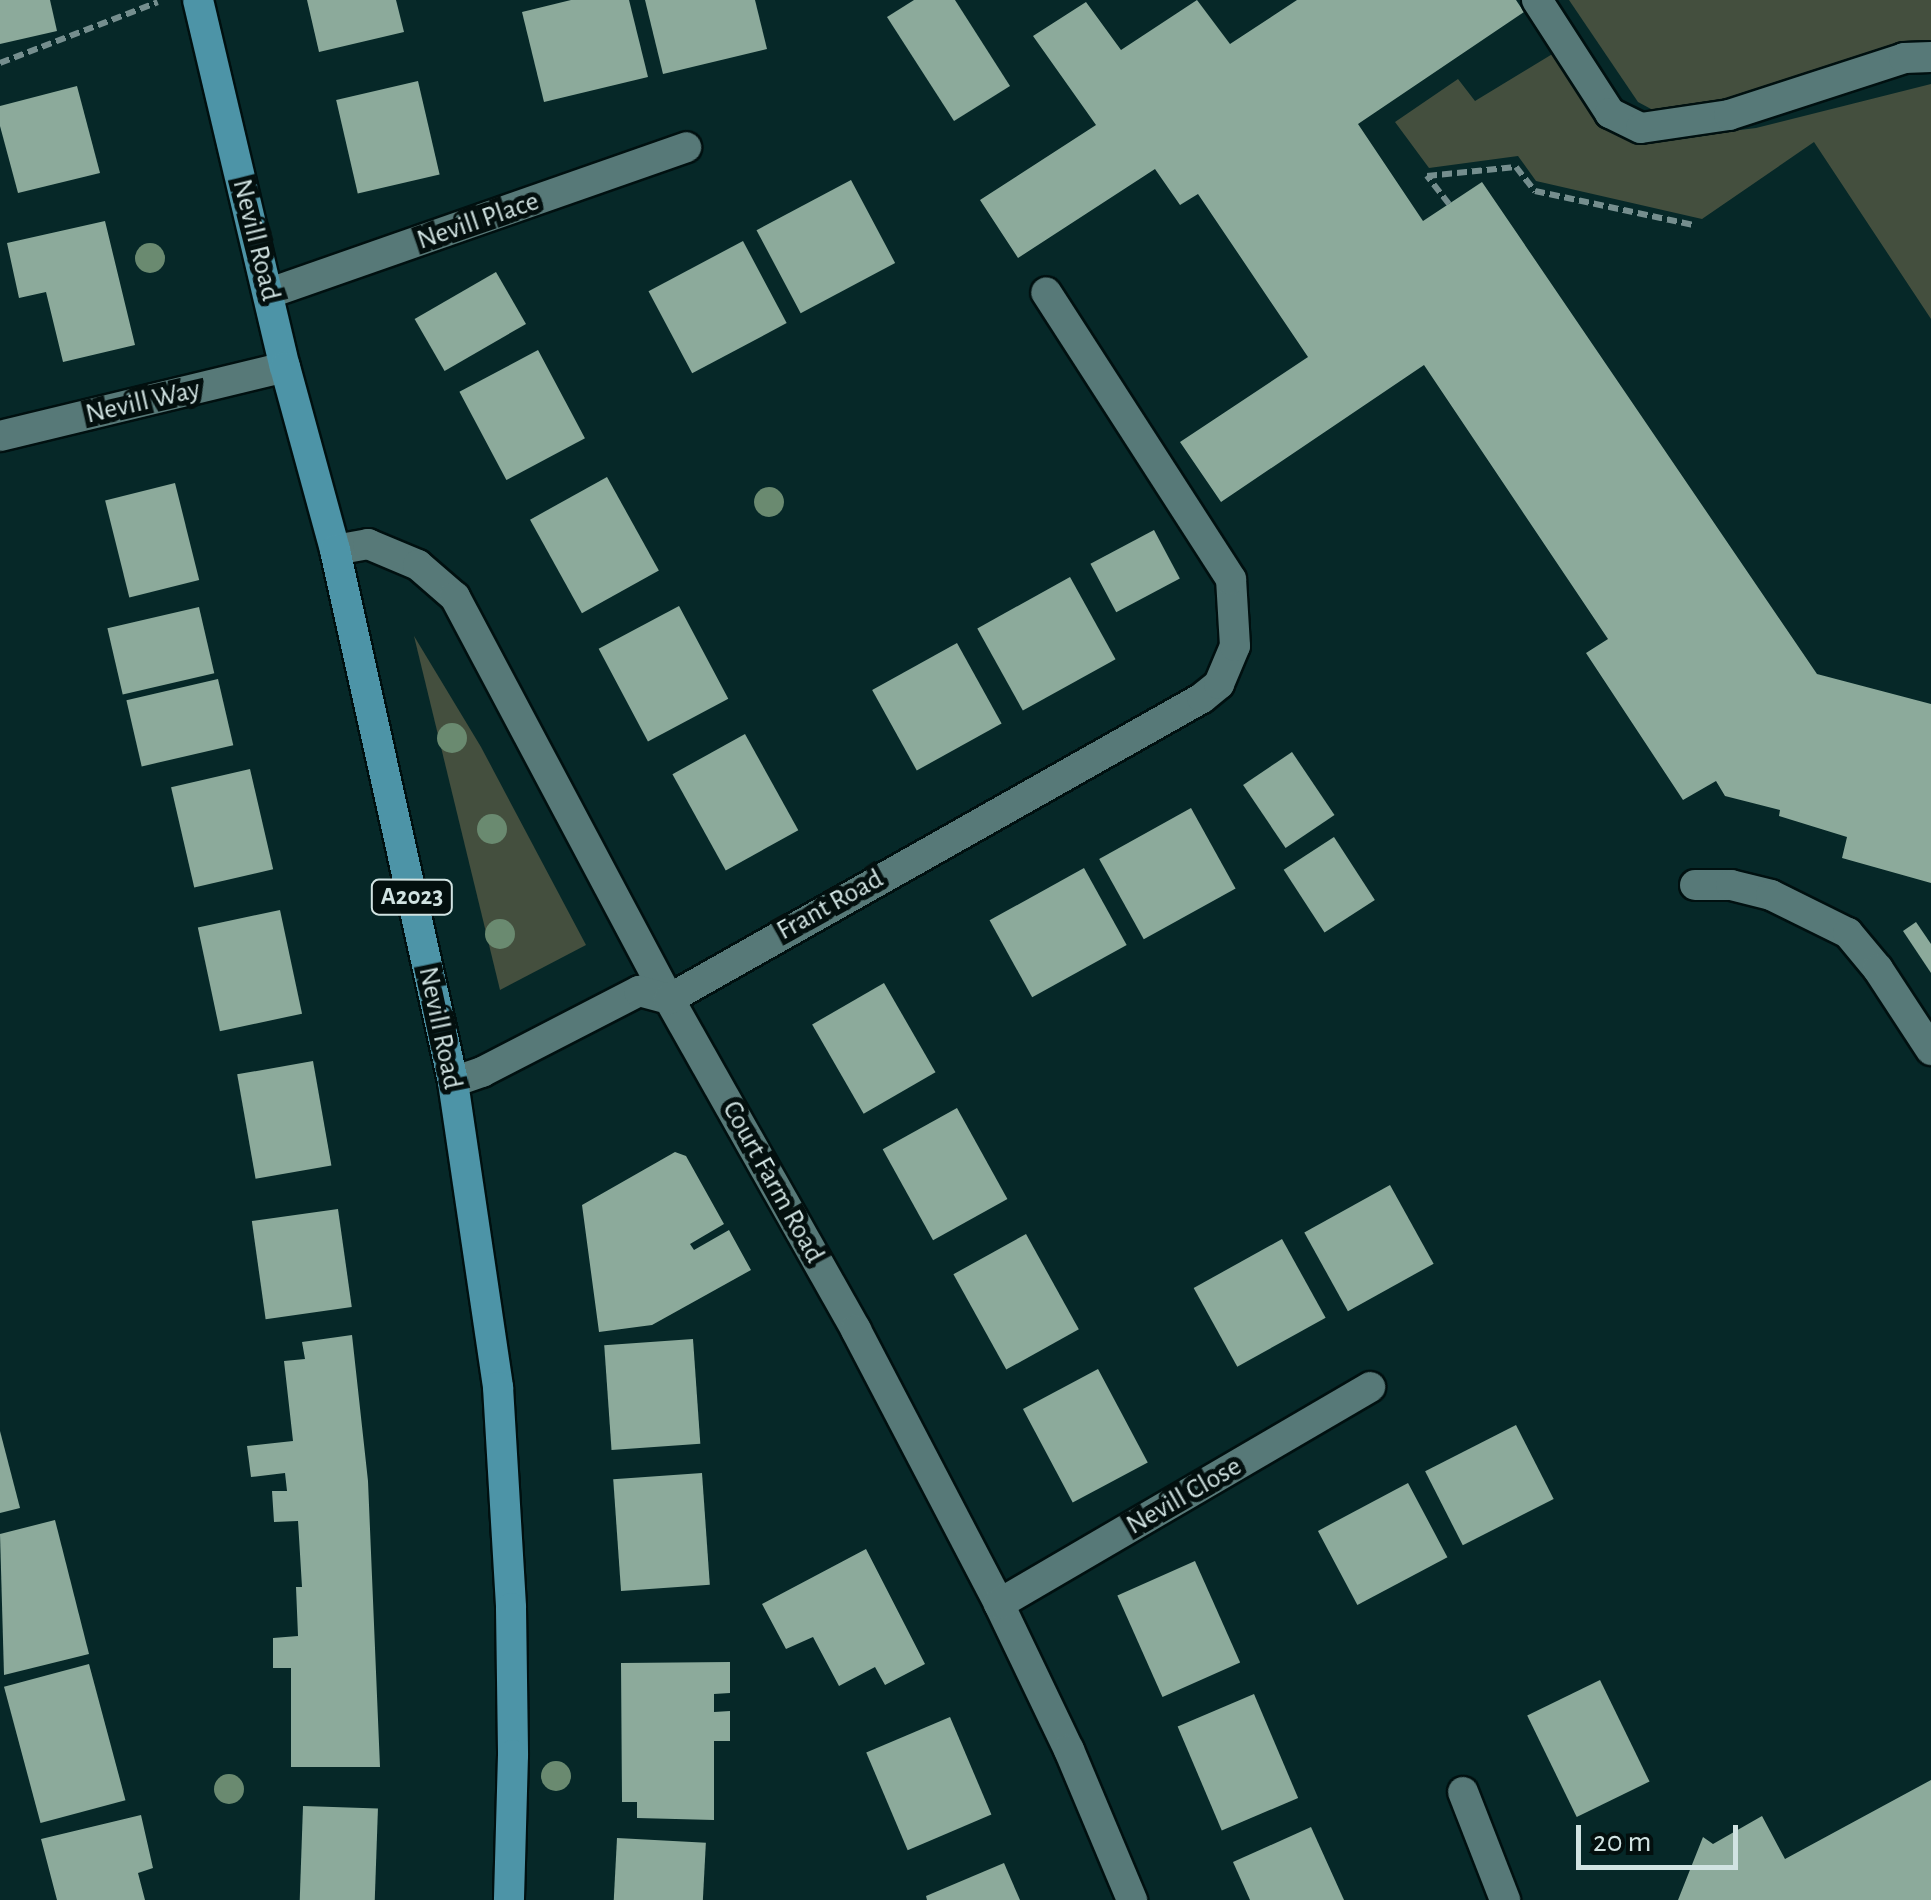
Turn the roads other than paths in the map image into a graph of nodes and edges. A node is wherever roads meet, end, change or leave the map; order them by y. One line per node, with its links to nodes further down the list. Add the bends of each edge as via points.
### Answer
1 (198, 0): 6 (main road, Nevill Road / A2023)
2 (1538, 0): 3 (street, via 1610,113 1641,128 1729,114 1904,58)
3 (1931, 57)
4 (686, 147): 6 (street, Nevill Place)
5 (1046, 292): 11 (street, Frant Road, via 1231,579 1235,646 1225,674 1202,698)
6 (270, 294): 7 (main road, Nevill Road / A2023)
7 (285, 367): 8 (street, Nevill Way); 9 (main road, Nevill Road / A2023)
8 (0, 436)
9 (335, 550): 11 (street, Court Farm Road, via 368,544 418,565 454,596); 13 (main road, Nevill Road / A2023)
10 (1695, 885): 12 (street, via 1770,895 1848,933)
11 (669, 999): 13 (street, Frant Road, via 639,991); 15 (street, Court Farm Road, via 856,1330)
12 (1931, 1050)
13 (453, 1082): 17 (main road, Nevill Road / A2023, via 498,1387 514,1755)
14 (1370, 1387): 15 (street, Nevill Close)
15 (999, 1604): 18 (street, Court Farm Road)
16 (1462, 1792): 19 (street)
17 (509, 1900)
18 (1132, 1900)
19 (1505, 1900)

